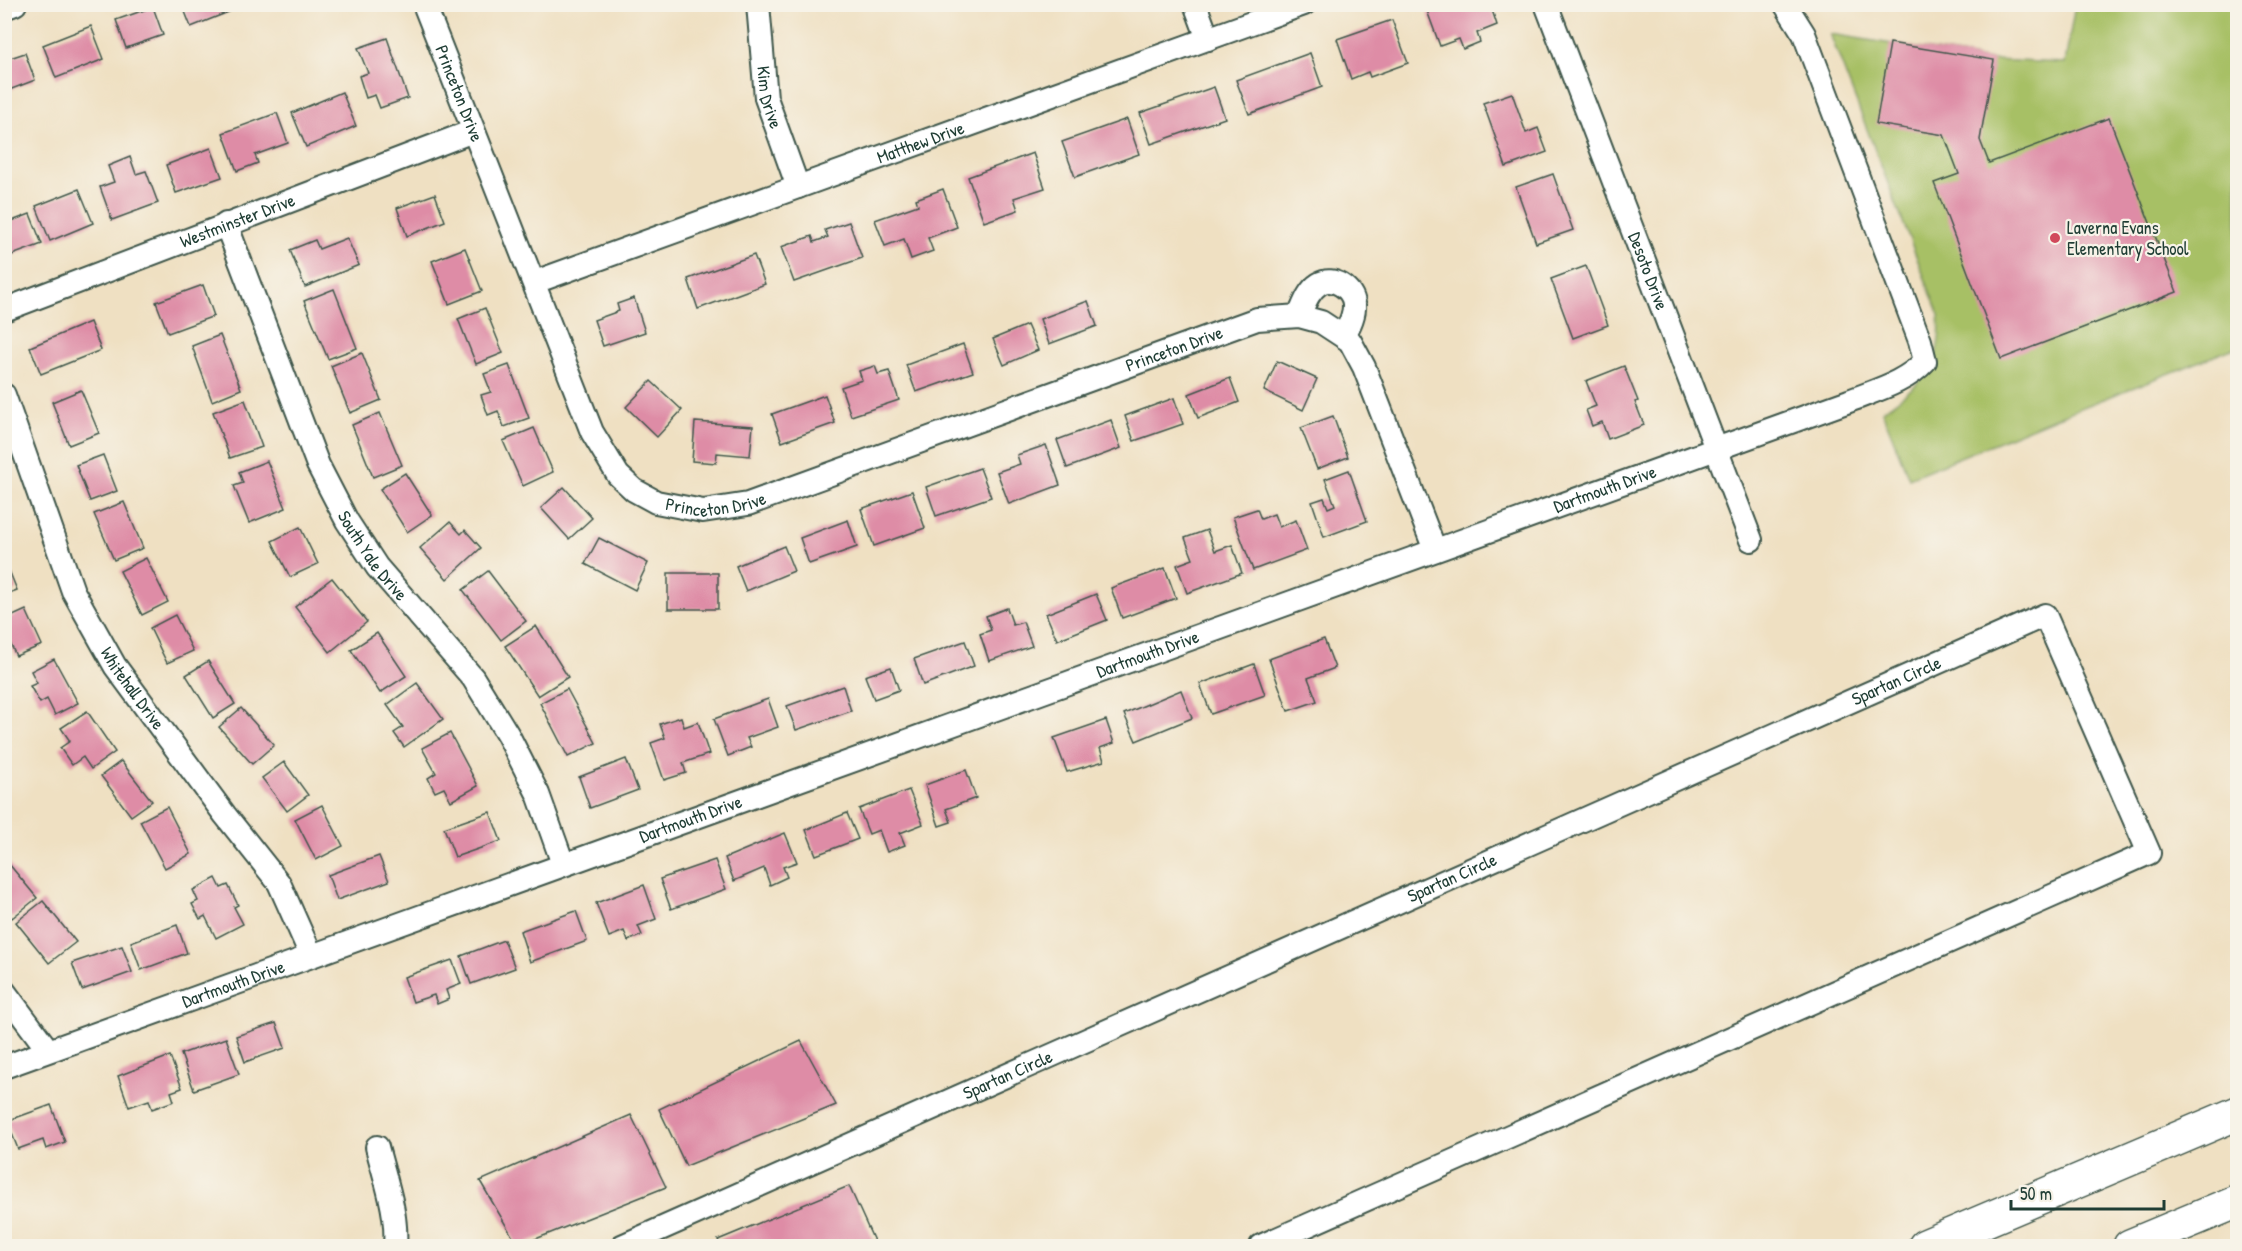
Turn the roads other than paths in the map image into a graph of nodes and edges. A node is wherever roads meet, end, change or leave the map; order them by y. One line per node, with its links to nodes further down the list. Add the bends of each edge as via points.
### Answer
1 (15, 4): 8 (street)
2 (424, 4): 10 (street, Princeton Drive)
3 (758, 4): 11 (street, Kim Drive, via 766,98)
4 (1195, 4): 9 (street)
5 (1304, 4): 9 (street, Matthew Drive)
6 (1546, 4): 18 (street, Desoto Drive)
7 (1785, 4): 18 (street, Dartmouth Drive, via 1804,33 1925,361 1897,382)
8 (4, 8)
9 (1208, 39): 11 (street, Matthew Drive)
10 (473, 131): 12 (street, Westminster Drive); 13 (street, Princeton Drive)
11 (798, 187): 13 (street, Matthew Drive)
12 (225, 224): 14 (street, Westminster Drive); 21 (street, South Yale Drive, via 318,465 347,521 377,567 473,678 538,794)
13 (535, 282): 15 (street, Princeton Drive, via 592,432 618,475 656,502 703,511 748,504 1257,319)
14 (4, 310)
15 (1299, 316): 16 (street, Princeton Drive, via 1321,322); 16 (street, via 1307,297 1319,283 1334,281 1349,290 1354,303)
16 (1344, 336): 20 (street, Princeton Drive, via 1364,367)
17 (4, 395): 22 (street, Whitehall Drive, via 73,591 115,666 279,883)
18 (1715, 449): 19 (street, Desoto Drive); 20 (street, Dartmouth Drive)
19 (1751, 540)
20 (1435, 550): 21 (street, Dartmouth Drive)
21 (563, 864): 22 (street, Dartmouth Drive)
22 (311, 955): 24 (street, Dartmouth Drive)
23 (4, 991): 24 (street)
24 (48, 1050): 25 (street, Dartmouth Drive)
25 (4, 1067)
26 (2238, 1113): 32 (highway)
27 (377, 1147): 29 (street, via 390,1198)
28 (2238, 1201): 33 (highway)
29 (395, 1246)
30 (622, 1246): 31 (street, Spartan Circle, via 2045,615 2149,853)
31 (1261, 1246)
32 (1925, 1246)
33 (2130, 1246)

